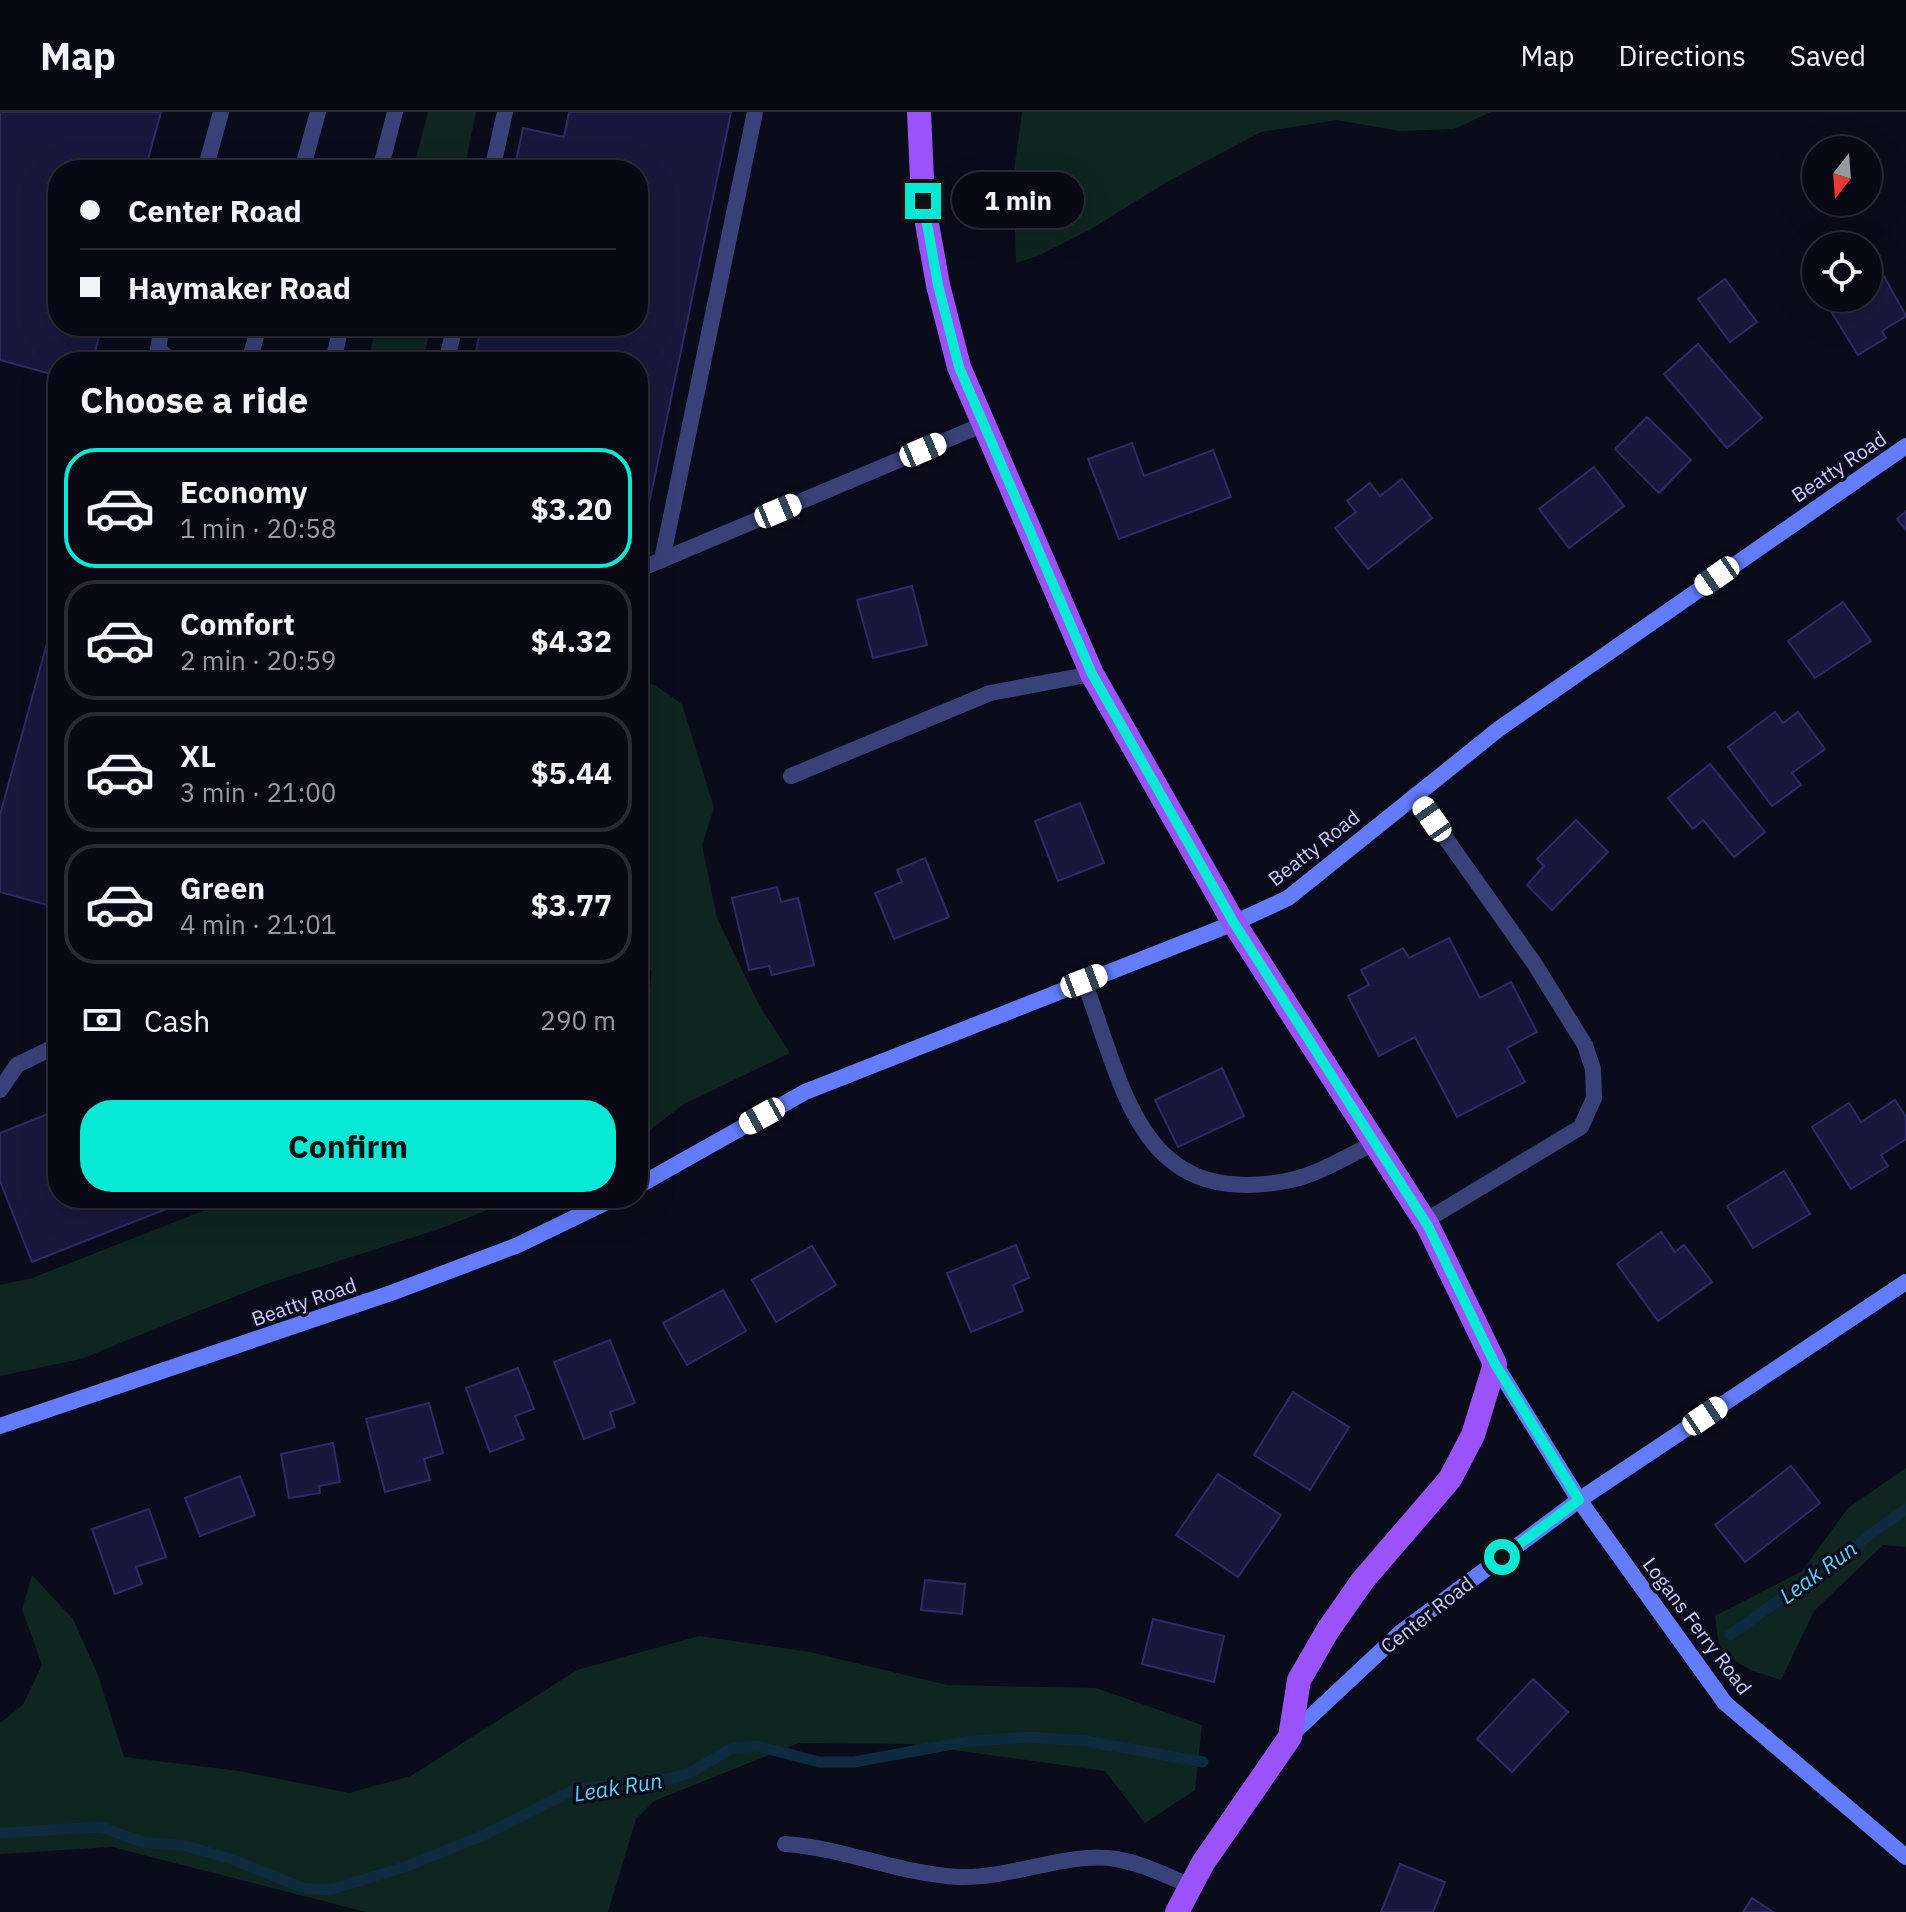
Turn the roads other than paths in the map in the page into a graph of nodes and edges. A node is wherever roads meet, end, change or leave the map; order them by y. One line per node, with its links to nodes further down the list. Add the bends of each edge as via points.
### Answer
1 (221, 112): 7 (lane)
2 (318, 112): 8 (lane)
3 (395, 112): 9 (lane)
4 (505, 112): 10 (lane)
5 (755, 112): 13 (lane)
6 (919, 112): 11 (main road, via 923,201 938,285 959,367)
7 (208, 160)
8 (305, 160)
9 (383, 160)
10 (494, 160)
11 (982, 425): 13 (lane); 15 (main road)
12 (1906, 446): 17 (street, Beatty Road, via 1500,728)
13 (662, 560): 14 (lane)
14 (648, 566)
15 (1092, 674): 16 (lane, via 990,693); 18 (main road)
16 (791, 776)
17 (1415, 795): 18 (street, Beatty Road, via 1288,898); 25 (lane, via 1585,1045 1594,1098 1581,1127)
18 (1234, 923): 19 (street, Beatty Road); 22 (main road)
19 (1084, 981): 22 (lane, via 1133,1111 1157,1152 1187,1174 1239,1186 1294,1180); 23 (street, Beatty Road, via 805,1092)
20 (48, 1050): 21 (lane, via 17,1065)
21 (0, 1090)
22 (1375, 1143): 25 (main road)
23 (648, 1180)
24 (594, 1208): 28 (street, Beatty Road, via 518,1245 394,1292)
25 (1425, 1221): 27 (main road)
26 (1906, 1282): 29 (street, Center Road)
27 (1495, 1364): 29 (street, Logans Ferry Road); 30 (main road, via 1473,1435 1450,1479 1363,1580 1299,1680)
28 (0, 1426)
29 (1579, 1500): 30 (street, Center Road, via 1400,1633); 32 (street, Logans Ferry Road, via 1725,1703)
30 (1290, 1737): 33 (main road, Center Road)
31 (785, 1844): 33 (lane, via 826,1847 957,1877 1010,1874 1086,1858 1116,1859)
32 (1906, 1857)
33 (1191, 1886): 34 (main road, Center Road)
34 (1177, 1912)

